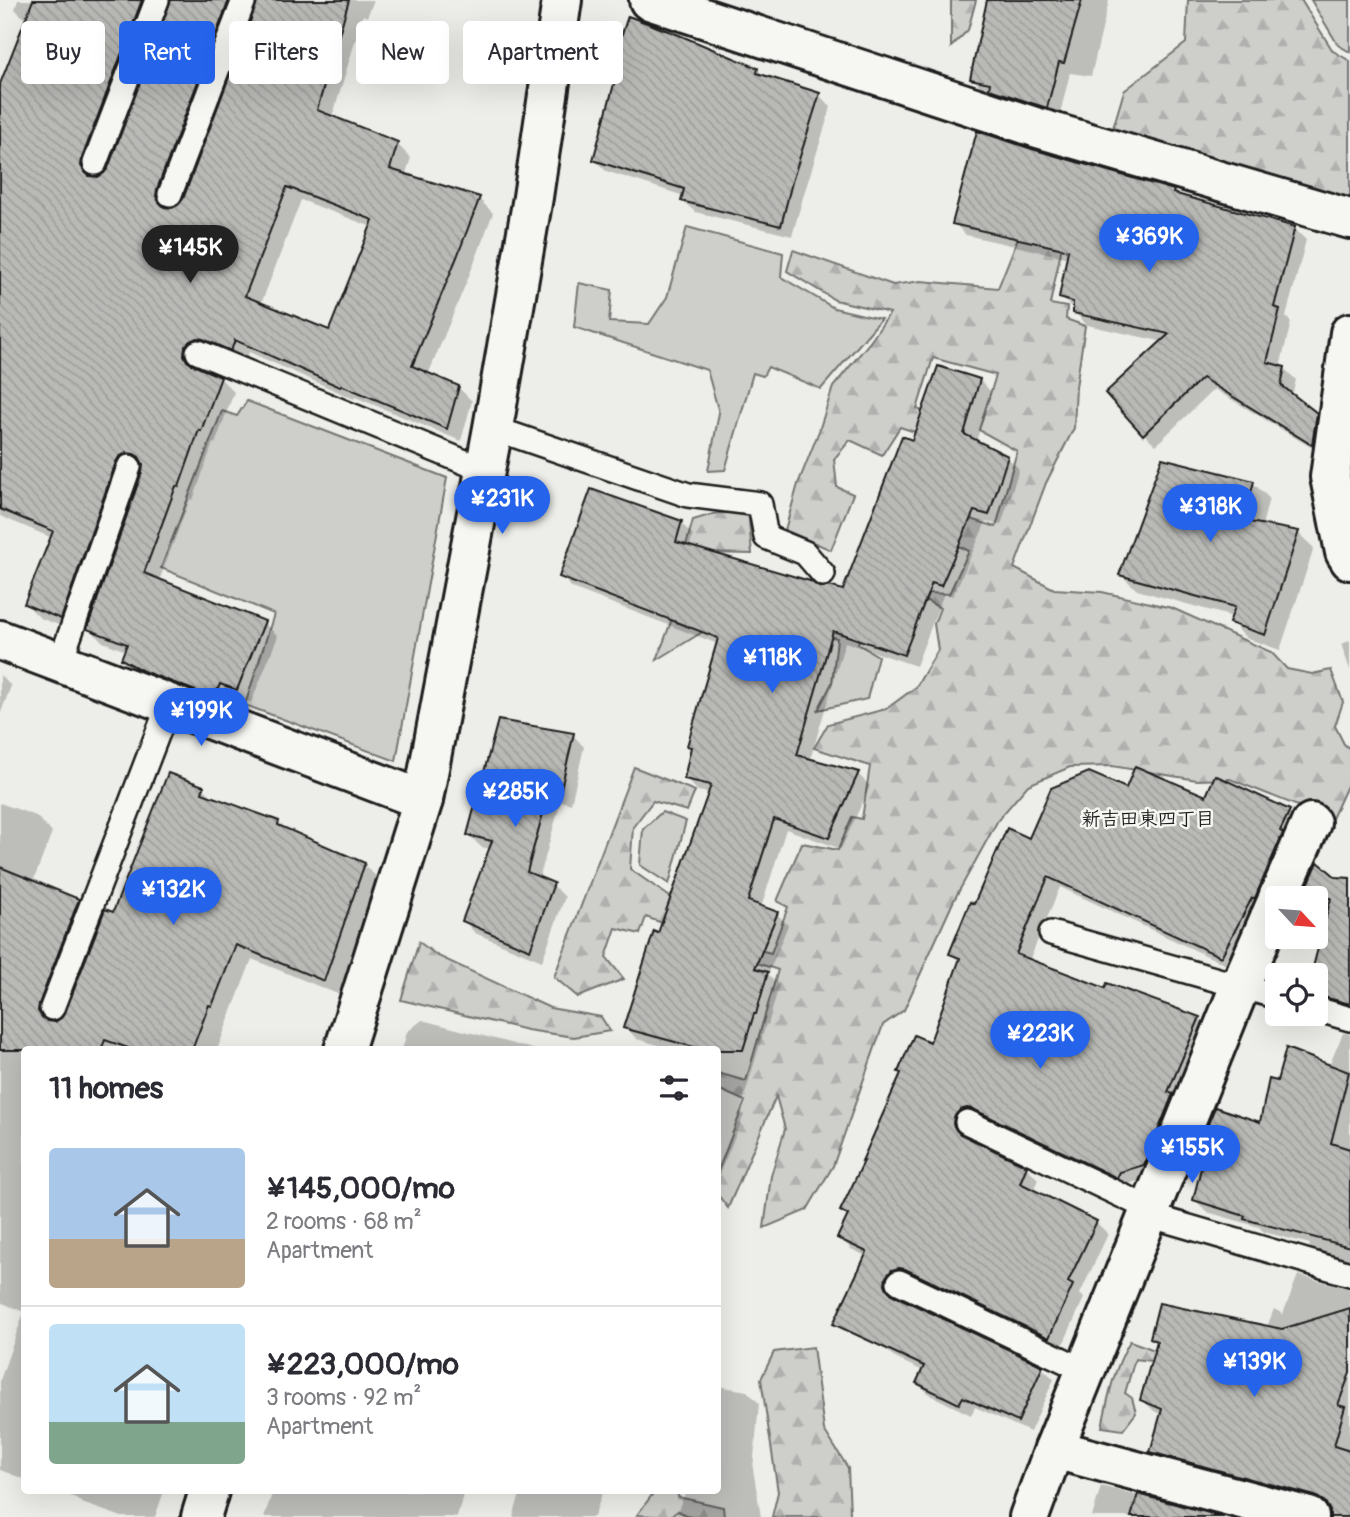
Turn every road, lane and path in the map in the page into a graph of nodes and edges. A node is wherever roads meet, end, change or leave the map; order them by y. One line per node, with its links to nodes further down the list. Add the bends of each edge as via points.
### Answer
1 (157, 0): 5 (lane)
2 (244, 0): 6 (lane)
3 (562, 0): 10 (street)
4 (649, 0): 7 (street, via 1038,128)
5 (95, 163)
6 (170, 194)
7 (1350, 219)
8 (1350, 333): 13 (street, via 1330,477)
9 (198, 352): 12 (lane)
10 (493, 428): 12 (street); 14 (lane, via 688,495 760,504 765,537 805,554)
11 (130, 467): 16 (lane)
12 (484, 470): 18 (street)
13 (1350, 560)
14 (823, 574)
15 (0, 640): 16 (street)
16 (60, 663): 17 (street)
17 (169, 704): 18 (street); 25 (lane)
18 (423, 800): 28 (street)
19 (1311, 823): 20 (street)
20 (1283, 886)
21 (1265, 928): 23 (street)
22 (1051, 933): 23 (lane)
23 (1240, 986): 24 (lane); 30 (street)
24 (1265, 993)
25 (52, 1008)
26 (1328, 1013): 27 (lane)
27 (1350, 1019)
28 (345, 1046)
29 (967, 1122): 30 (lane)
30 (1149, 1212): 31 (lane); 33 (street)
31 (1350, 1274)
32 (899, 1282): 33 (lane)
33 (1086, 1371): 34 (street)
34 (1054, 1449): 37 (street); 38 (street)
35 (208, 1494): 36 (street)
36 (201, 1517)
37 (1028, 1517)
38 (1309, 1517)

